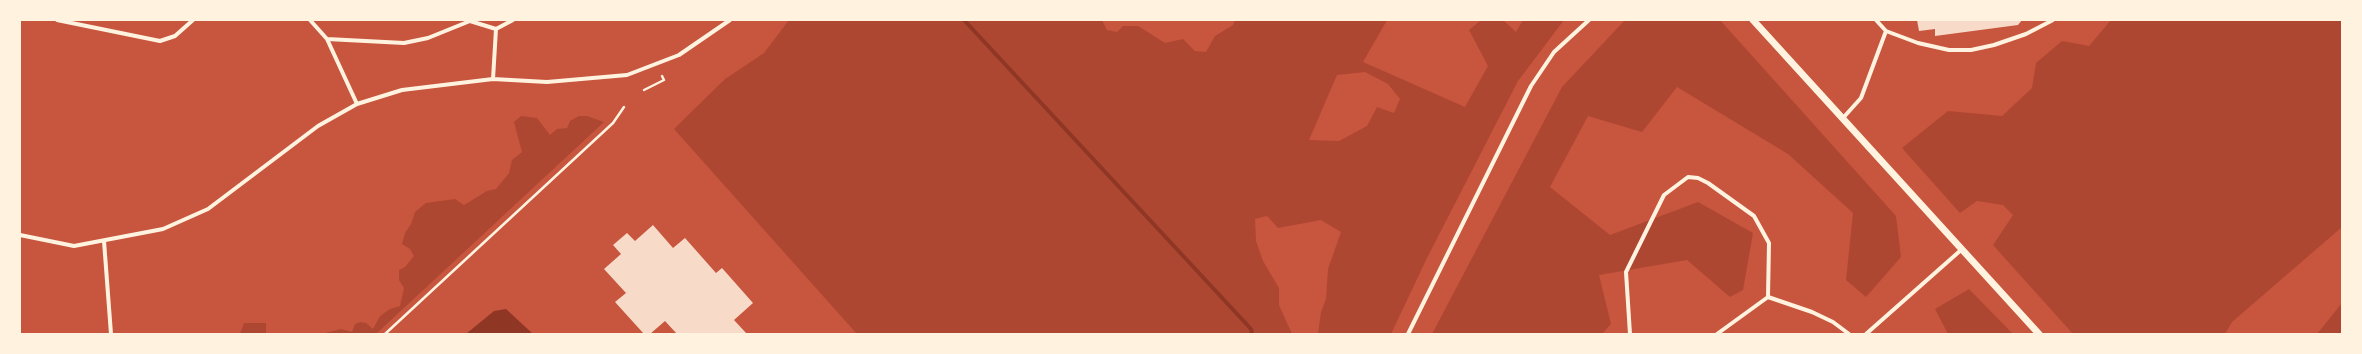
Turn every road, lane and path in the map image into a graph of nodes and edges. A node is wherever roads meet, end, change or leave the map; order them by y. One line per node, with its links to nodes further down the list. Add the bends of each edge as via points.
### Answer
1 (58, 20): 2 (street, via 160,41 175,36)
2 (193, 20)
3 (310, 20): 12 (street)
4 (513, 20): 10 (street)
5 (730, 20): 14 (street, via 679,55 627,74 547,82)
6 (1588, 20): 25 (street, via 1554,52 1530,86)
7 (1753, 20): 18 (street)
8 (1876, 20): 11 (street)
9 (2053, 20): 11 (street, via 2026,34 1971,50 1950,50 1918,43)
10 (496, 29): 12 (street, via 470,21 428,38 404,43); 14 (street)
11 (1886, 31): 18 (street, via 1861,98)
12 (327, 39): 16 (street)
13 (662, 76): 15 (path, via 664,80)
14 (493, 79): 16 (street, via 402,90)
15 (644, 90)
16 (357, 104): 20 (street, via 318,126 208,210 163,229)
17 (624, 107): 24 (path, via 613,123)
18 (1843, 118): 21 (street)
19 (20, 235): 20 (street, via 74,246)
20 (104, 241): 23 (street)
21 (1961, 250): 29 (street); 30 (street)
22 (1768, 297): 26 (street, via 1769,243 1754,216 1708,183 1698,178 1688,178 1664,195 1626,272); 27 (street); 28 (street, via 1812,312 1833,322)
23 (111, 334)
24 (385, 334)
25 (1408, 334)
26 (1630, 334)
27 (1716, 334)
28 (1849, 334)
29 (1866, 334)
30 (2039, 334)

